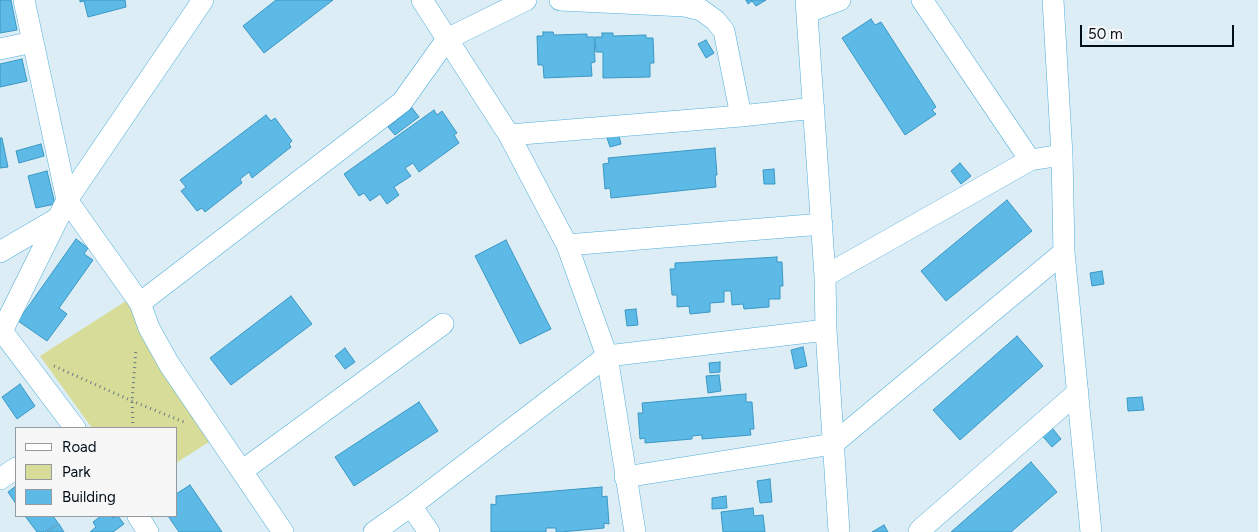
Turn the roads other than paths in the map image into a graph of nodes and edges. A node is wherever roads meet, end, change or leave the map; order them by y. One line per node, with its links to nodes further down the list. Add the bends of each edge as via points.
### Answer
1 (24, 0): 11 (street)
2 (203, 0): 18 (street)
3 (422, 0): 10 (street)
4 (526, 0): 10 (street)
5 (560, 0): 14 (street, via 685,6 701,10 724,31)
6 (840, 0): 9 (street)
7 (922, 0): 17 (street)
8 (1053, 0): 16 (street)
9 (807, 6): 13 (street)
10 (447, 39): 15 (street); 24 (street, via 402,102)
11 (33, 42): 12 (street); 18 (street)
12 (0, 49)
13 (814, 108): 14 (street); 19 (street)
14 (741, 116): 15 (street)
15 (509, 135): 20 (street)
16 (1062, 155): 17 (street); 22 (street)
17 (1030, 160): 23 (street)
18 (62, 209): 21 (street); 24 (street); 27 (street)
19 (822, 224): 20 (street); 23 (street)
20 (567, 245): 28 (street)
21 (0, 252)
22 (1064, 252): 29 (street); 31 (street)
23 (825, 276): 26 (street)
24 (140, 303): 33 (street, via 149,328 169,364)
25 (443, 324): 33 (street)
26 (826, 330): 28 (street); 31 (street)
27 (1, 331): 30 (street)
28 (607, 356): 34 (street); 36 (street)
29 (1078, 392): 38 (street); 45 (street)
30 (72, 427)
31 (833, 444): 34 (street); 44 (street)
32 (15, 469): 35 (street)
33 (242, 471): 40 (street)
34 (625, 477): 43 (street)
35 (0, 479)
36 (411, 506): 41 (street); 42 (street)
37 (139, 517): 39 (street)
38 (1087, 530)
39 (148, 532)
40 (283, 532)
41 (374, 532)
42 (429, 532)
43 (635, 532)
44 (839, 532)
45 (919, 532)

